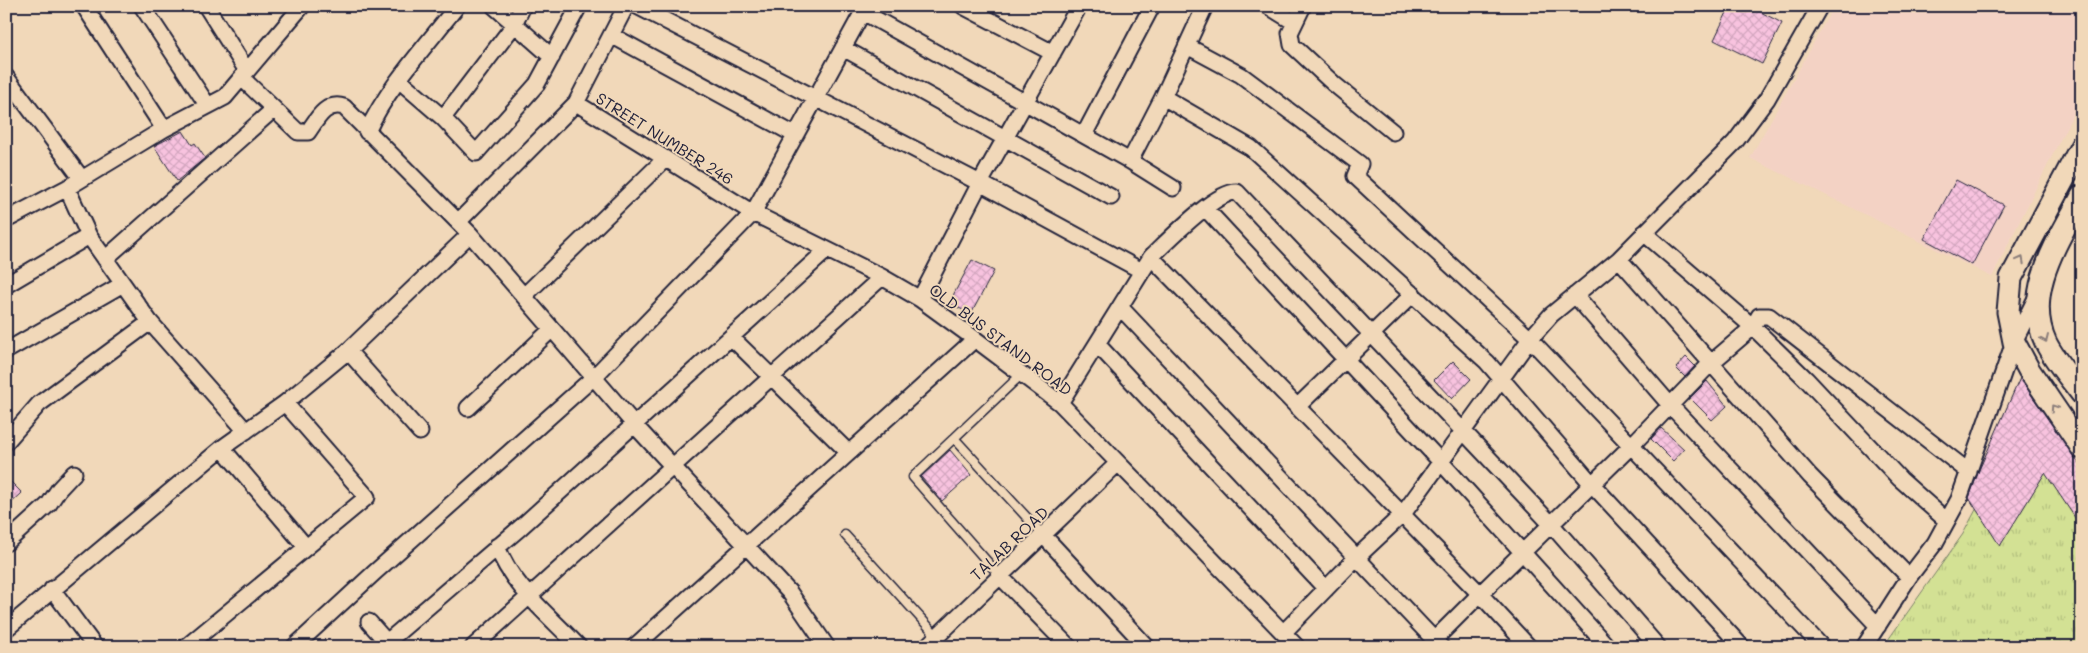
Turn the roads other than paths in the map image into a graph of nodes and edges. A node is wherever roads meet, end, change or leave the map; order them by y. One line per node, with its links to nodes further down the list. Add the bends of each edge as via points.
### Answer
1 (84, 6): 36 (street)
2 (142, 6): 33 (street)
3 (206, 6): 26 (street)
4 (457, 6): 28 (street)
5 (494, 6): 20 (street)
6 (523, 6): 20 (street)
7 (579, 6): 25 (street)
8 (626, 6): 21 (street, STREET NUMBER 246)
9 (637, 6): 29 (street)
10 (963, 6): 24 (street)
11 (1079, 6): 24 (street)
12 (1152, 6): 40 (street)
13 (1205, 6): 22 (street)
14 (1268, 6): 19 (street)
15 (1303, 6): 19 (street)
16 (1820, 6): 55 (street, via 1767,99 1735,142)
17 (864, 9): 23 (street); 32 (street)
18 (294, 10): 26 (street)
19 (1294, 22): 38 (street, via 1289,39 1292,46)
20 (514, 25): 25 (street); 35 (street)
21 (611, 35): 31 (street, STREET NUMBER 246); 39 (street)
22 (1187, 46): 30 (street); 78 (street, via 1241,75 1360,164 1355,176)
23 (843, 48): 29 (street); 41 (street)
24 (1053, 53): 32 (street)
25 (552, 57): 35 (street, via 537,84 476,153)
26 (245, 75): 33 (street, via 225,97); 34 (street)
27 (6, 78): 45 (street)
28 (399, 80): 35 (street); 37 (street, via 374,115)
29 (815, 97): 39 (street); 46 (street)
30 (1163, 97): 44 (street); 67 (street, via 1251,148)
31 (576, 103): 43 (street, STREET NUMBER 246); 54 (street)
32 (1025, 103): 40 (street); 41 (street)
33 (208, 106): 36 (street)
34 (274, 109): 37 (street, via 303,133 308,132 328,107 337,104 344,107); 61 (street)
35 (443, 118)
36 (164, 129): 45 (street)
37 (367, 132): 54 (street)
38 (1393, 132)
39 (795, 135): 52 (street)
40 (1084, 136): 44 (street)
41 (1005, 138): 46 (street); 50 (street)
42 (2082, 145): 79 (main road, one-way to 42, via 2008,312 2011,278)
43 (665, 159): 52 (street, STREET NUMBER 246); 69 (street)
44 (1130, 160): 48 (street)
45 (82, 179): 47 (street)
46 (980, 183): 62 (street); 70 (street)
47 (67, 188): 53 (street); 57 (street)
48 (1173, 188)
49 (2082, 196): 66 (main road, via 2056,243)
50 (1111, 197)
51 (1205, 208): 59 (street); 75 (street, via 1228,193 1237,192); 83 (street)
52 (753, 213): 58 (street, OLD BUS STAND ROAD); 86 (street)
53 (6, 220)
54 (458, 222): 56 (street)
55 (1644, 233): 60 (street); 73 (street)
56 (470, 234): 69 (street); 81 (street)
57 (89, 236): 61 (street); 64 (street)
58 (827, 250): 63 (street, OLD BUS STAND ROAD); 76 (street)
59 (1151, 257): 62 (street); 93 (street)
60 (1620, 258): 68 (street); 84 (street)
61 (105, 259): 65 (street)
62 (1142, 271): 71 (street)
63 (882, 277): 70 (street, OLD BUS STAND ROAD); 87 (street)
64 (6, 284)
65 (122, 284): 72 (street); 82 (street)
66 (2039, 292): 79 (street); 89 (main road, one-way to 89, via 2041,330 2047,345)
67 (1413, 294): 75 (street); 88 (street)
68 (1575, 295): 78 (street); 92 (street)
69 (524, 296): 74 (street)
70 (920, 299): 77 (street, OLD BUS STAND ROAD)
71 (1120, 308): 80 (street); 121 (street)
72 (150, 322): 97 (street); 100 (street, via 38,404)
73 (1753, 327): 84 (street); 108 (street, via 1759,316 1769,316); 112 (street, via 1900,479)
74 (552, 329): 86 (street); 94 (street)
75 (1371, 335): 83 (street); 96 (street)
76 (732, 338): 87 (street); 95 (street)
77 (975, 339): 85 (street, OLD BUS STAND ROAD); 104 (street)
78 (1530, 339): 88 (street); 101 (street)
79 (2014, 342): 103 (main road, one-way to 79); 108 (street)
80 (1097, 344): 91 (street); 124 (street)
81 (348, 351): 90 (street); 98 (street)
82 (6, 352)
83 (1345, 360): 93 (street); 105 (street)
84 (1711, 363): 92 (street); 123 (street, via 1810,476)
85 (1022, 374): 91 (street, OLD BUS STAND ROAD); 99 (lane)
86 (594, 377): 95 (street); 137 (street)
87 (772, 378): 104 (street); 107 (street)
88 (1501, 378): 96 (street); 110 (street)
89 (2082, 394)
90 (285, 403): 97 (street); 119 (street, via 367,497)
91 (1060, 403): 106 (street, OLD BUS STAND ROAD)
92 (1670, 405): 101 (street); 130 (street)
93 (1297, 407): 111 (street)
94 (468, 408)
95 (633, 423): 107 (street); 117 (street, via 521,527)
96 (1462, 430): 105 (street); 113 (street)
97 (246, 431): 102 (street)
98 (420, 432)
99 (954, 438): 115 (lane); 122 (lane, via 913,477)
100 (6, 442)
101 (1630, 446): 110 (street); 150 (street)
102 (222, 448): 119 (street); 125 (street)
103 (2082, 448)
104 (848, 452): 118 (street)
105 (1440, 461): 111 (street); 120 (street)
106 (1117, 464): 115 (street, TALAB ROAD); 131 (street, OLD BUS STAND ROAD)
107 (673, 467): 118 (street); 127 (street)
108 (1969, 472): 112 (street)
109 (74, 473): 116 (street, via 49,504)
110 (1591, 483): 113 (street); 149 (street)
111 (1403, 514): 121 (street); 126 (street)
112 (1947, 521): 123 (street)
113 (1551, 524): 120 (street); 148 (street)
114 (845, 535): 132 (lane)
115 (1043, 535): 122 (street, TALAB ROAD); 144 (street)
116 (6, 543)
117 (496, 546): 127 (street, via 502,561); 134 (street)
118 (746, 546): 140 (street); 141 (street, via 790,593)
119 (306, 547): 136 (street)
120 (1521, 552): 126 (street); 147 (street)
121 (1356, 558): 124 (street); 133 (street)
122 (999, 575): 132 (street, TALAB ROAD); 143 (street)
123 (1909, 577): 130 (street)
124 (1326, 588): 131 (street)
125 (52, 589): 129 (street); 135 (street)
126 (1480, 594): 133 (street); 146 (street)
127 (530, 596): 138 (street); 139 (street)
128 (368, 622): 134 (street)
129 (8, 624)
130 (1878, 626): 151 (street)
131 (1284, 632): 145 (street, OLD BUS STAND ROAD)
132 (937, 636): 142 (street, TALAB ROAD)
133 (1438, 643)
134 (389, 644)
135 (95, 647)
136 (186, 647)
137 (294, 647)
138 (473, 647)
139 (579, 647)
140 (634, 647)
141 (827, 647)
142 (926, 647)
143 (1069, 647)
144 (1147, 647)
145 (1297, 647)
146 (1529, 647)
147 (1608, 647)
148 (1658, 647)
149 (1742, 647)
150 (1822, 647)
151 (1864, 647)

